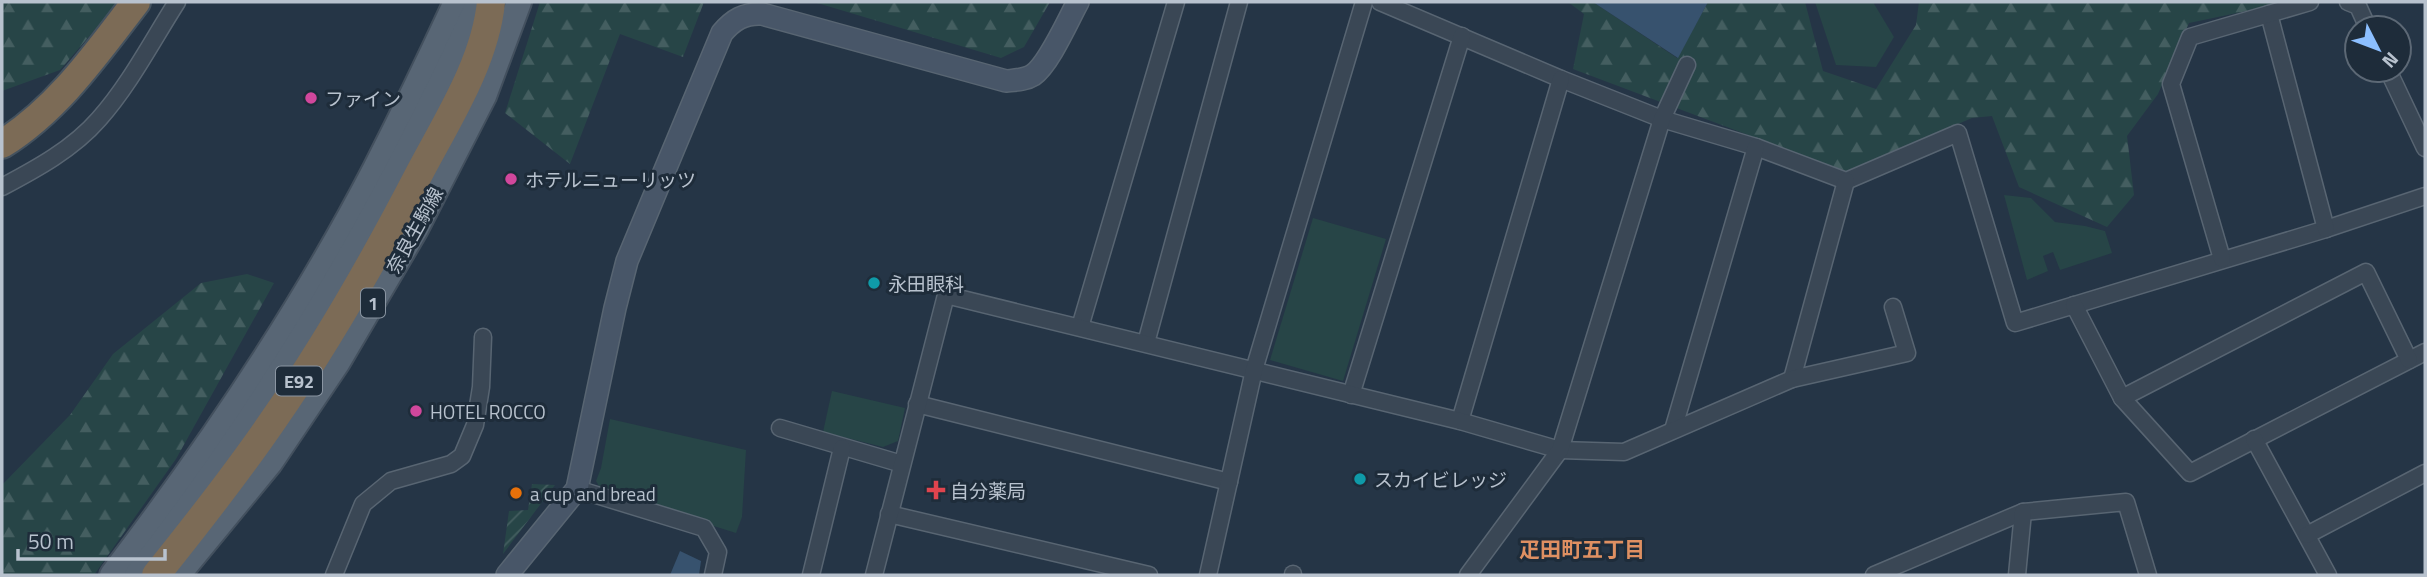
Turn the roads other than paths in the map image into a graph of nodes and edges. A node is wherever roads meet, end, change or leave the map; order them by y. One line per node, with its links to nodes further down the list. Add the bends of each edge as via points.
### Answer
1 (136, 2): 22 (highway, via 56,100)
2 (177, 2): 26 (street, via 97,121 63,150)
3 (456, 2): 56 (main road, via 374,172 303,296 226,417)
4 (480, 2): 57 (main road, 1, via 331,289 204,487)
5 (491, 2): 58 (highway, E92, via 480,50 421,172 338,319 226,487)
6 (519, 2): 59 (main road, 奈良生駒線 / 1, via 474,118 345,351 270,463)
7 (1078, 2): 51 (street, via 1042,66 1032,76 1006,81 762,14 741,16 730,24 722,33 627,261)
8 (1176, 2): 32 (street)
9 (1239, 2): 34 (street)
10 (1364, 2): 37 (street)
11 (1380, 2): 14 (street)
12 (2310, 2): 15 (street)
13 (2348, 2): 16 (street, via 2358,6)
14 (1412, 8): 17 (street)
15 (2269, 14): 28 (street); 29 (street, via 2190,37 2171,84)
16 (2362, 14)
17 (1462, 36): 19 (street); 39 (street)
18 (1687, 65): 21 (street)
19 (1561, 79): 21 (street); 42 (street)
20 (2395, 84): 24 (street)
21 (1662, 119): 23 (street); 47 (street)
22 (2, 144)
23 (1756, 147): 25 (street); 44 (street)
24 (2425, 148)
25 (1846, 181): 30 (street, via 1958,133 2015,323); 38 (street)
26 (2, 187)
27 (2425, 196): 28 (street)
28 (2326, 229): 29 (street)
29 (2222, 259): 30 (street)
30 (2074, 305): 40 (street)
31 (1893, 307): 38 (street, via 1906,354)
32 (1080, 327): 34 (street); 41 (street, via 946,295)
33 (483, 337): 60 (street, via 475,425 462,456 451,464 391,481 363,504)
34 (1146, 343): 37 (street)
35 (2425, 352): 36 (street)
36 (2409, 360): 40 (street, via 2366,272); 45 (street)
37 (1254, 370): 39 (street); 50 (street)
38 (1792, 379): 44 (street)
39 (1351, 395): 42 (street)
40 (2122, 398): 45 (street, via 2190,473)
41 (917, 404): 48 (street); 50 (street)
42 (1460, 421): 47 (street)
43 (780, 428): 46 (street)
44 (1673, 430): 47 (street, via 1624,452)
45 (2254, 439): 54 (street)
46 (842, 448): 48 (street); 63 (street)
47 (1560, 450): 67 (street)
48 (902, 464): 53 (street)
49 (2425, 473): 54 (street)
50 (1229, 482): 66 (street)
51 (577, 489): 61 (street); 62 (street, via 704,528 718,552)
52 (2023, 512): 55 (street); 69 (street); 70 (street, via 2126,502)
53 (889, 514): 64 (street); 65 (street)
54 (2307, 535): 71 (street)
55 (1903, 570): 68 (street)
56 (112, 575)
57 (137, 575)
58 (156, 575)
59 (178, 575)
60 (334, 575)
61 (507, 575)
62 (713, 575)
63 (811, 575)
64 (874, 575)
65 (1149, 575)
66 (1209, 575)
67 (1468, 575)
68 (1874, 575)
69 (2017, 575)
70 (2148, 575)
71 (2328, 575)

